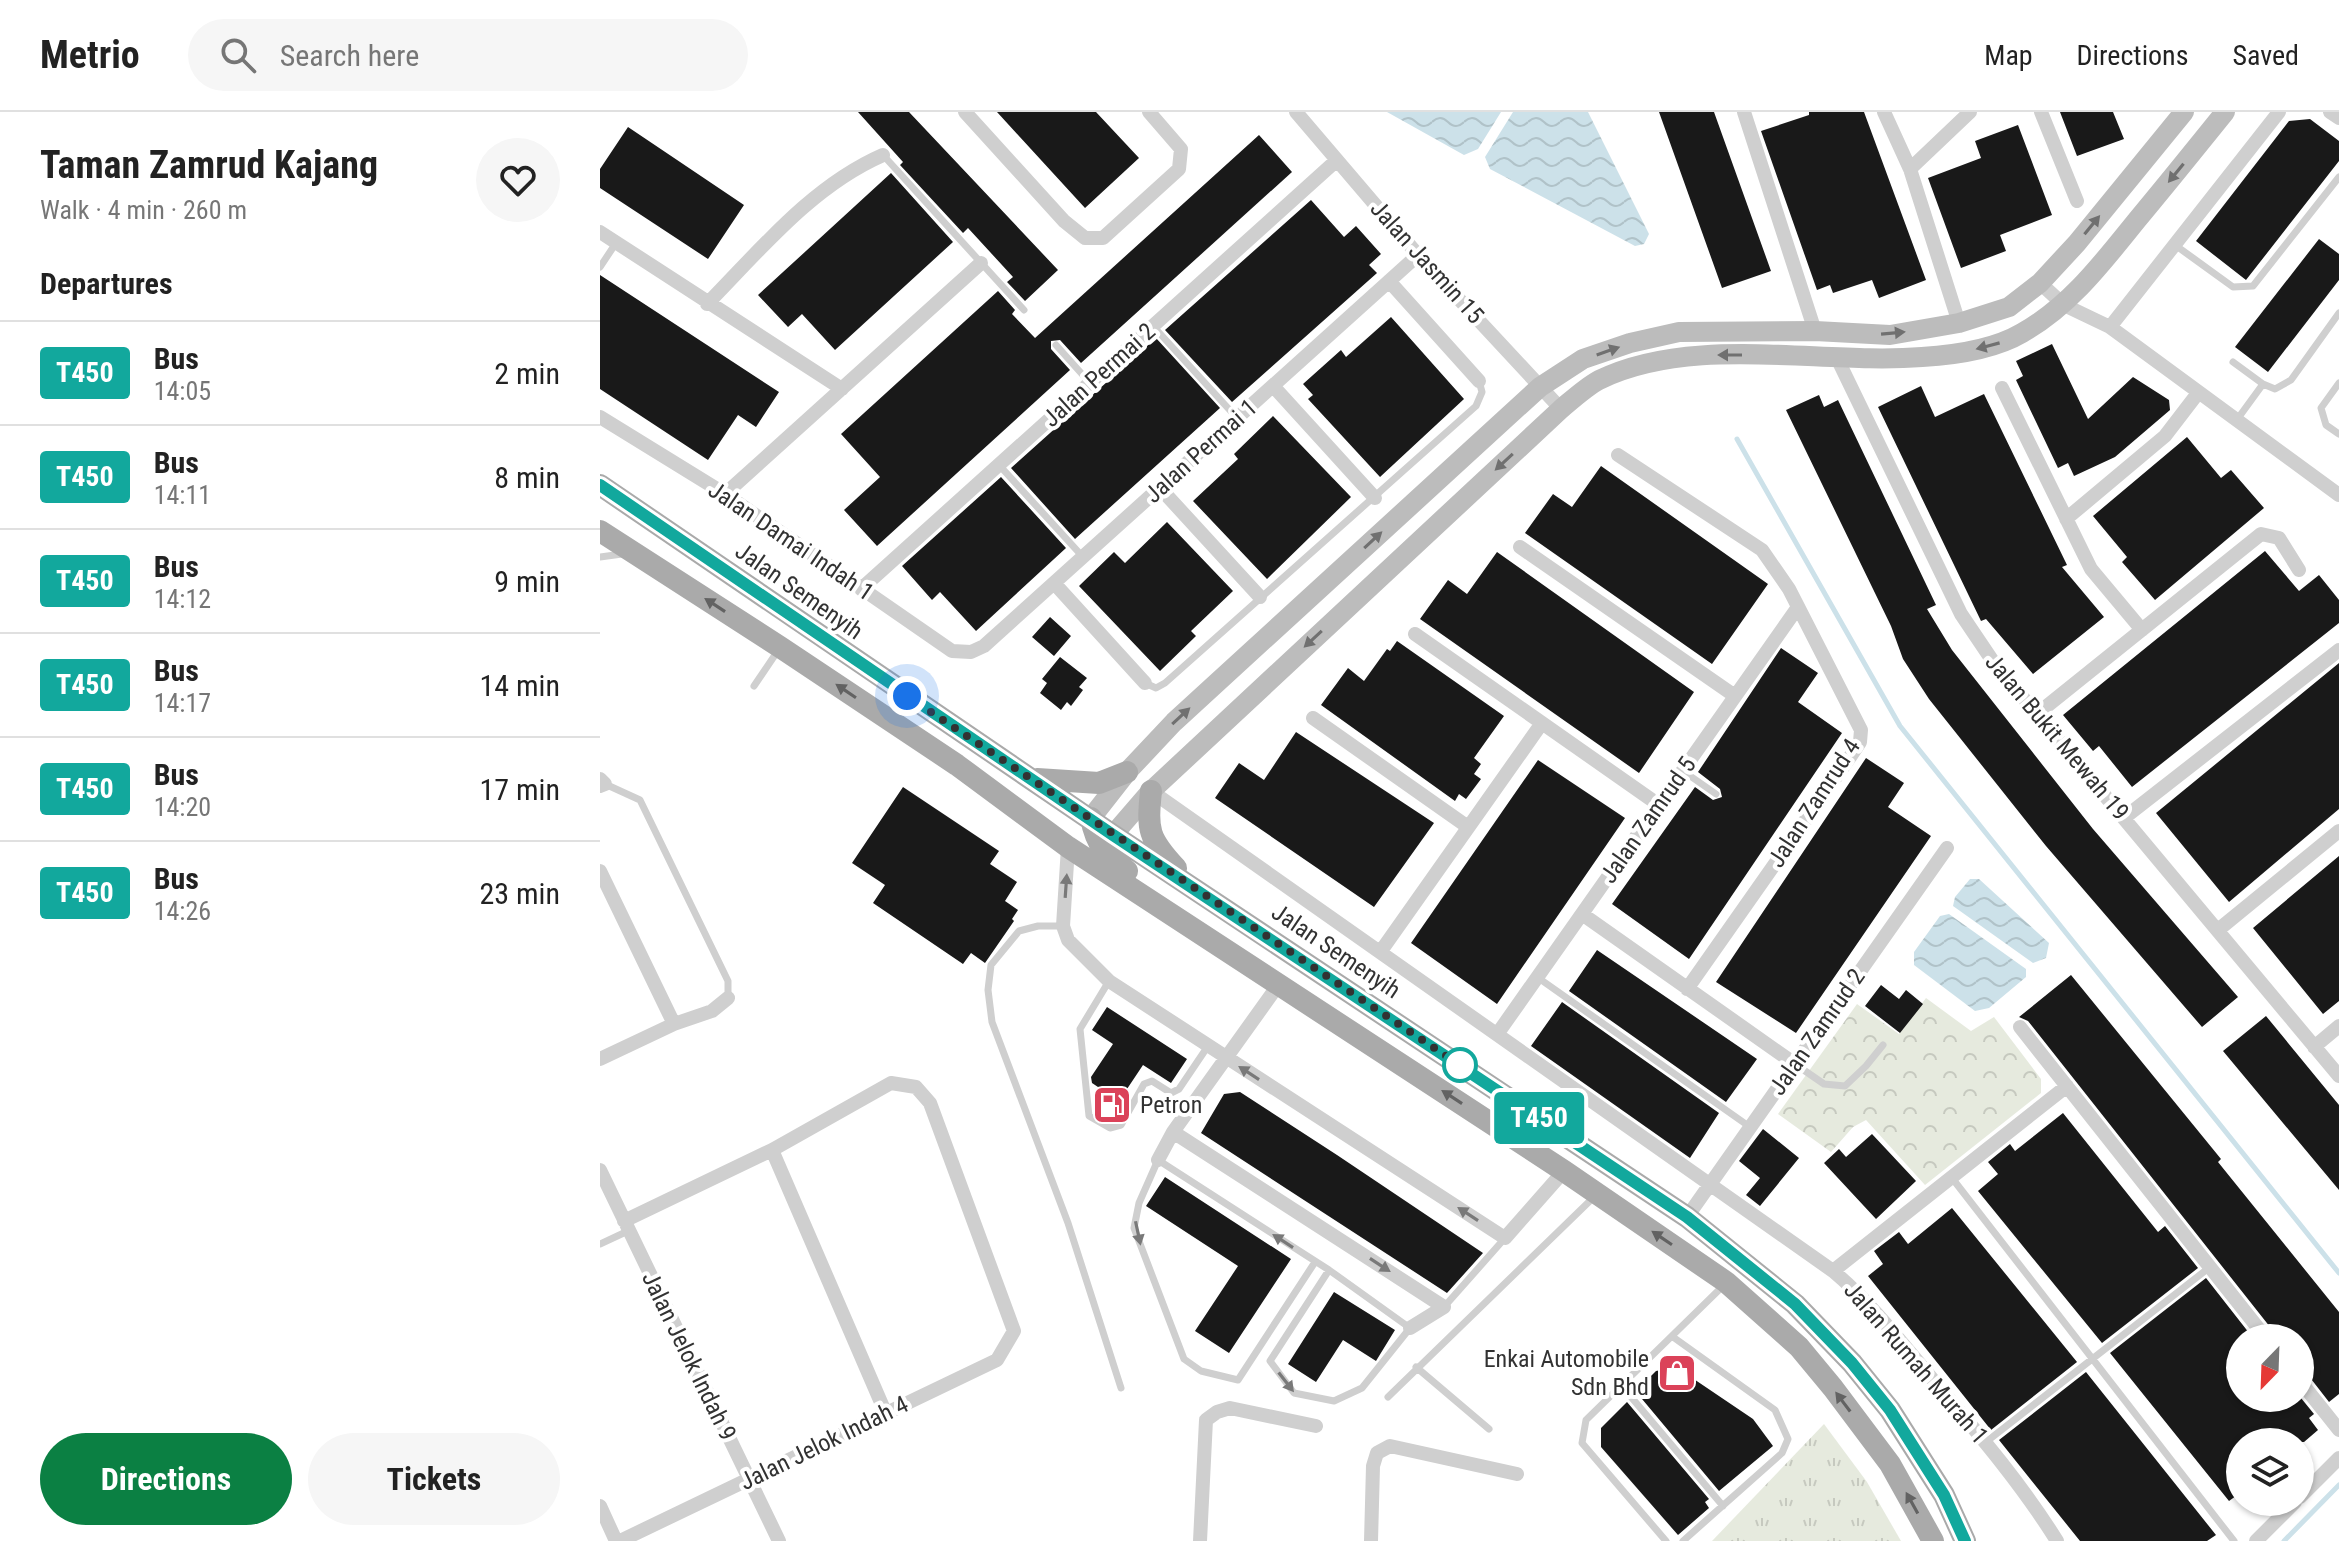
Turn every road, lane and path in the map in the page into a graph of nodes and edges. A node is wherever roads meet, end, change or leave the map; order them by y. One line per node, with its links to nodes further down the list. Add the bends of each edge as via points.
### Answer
1 (965, 112): 2 (street, via 1085,238 1103,238 1179,169 1181,149)
2 (1149, 112)
3 (1296, 112): 14 (street, Jalan Jasmin 15)
4 (1744, 112): 33 (street)
5 (1884, 112): 15 (street)
6 (1970, 112): 15 (street)
7 (2041, 112): 17 (street)
8 (2184, 112): 25 (street, one-way to 8)
9 (2225, 112): 27 (street, one-way to 27)
10 (2279, 112): 20 (street)
11 (2330, 112): 12 (street)
12 (2339, 118)
13 (883, 155): 22 (lane); 26 (street, via 853,168 795,215)
14 (1337, 160): 21 (street, Jalan Jasmin 15); 31 (street, Jalan Permai 2)
15 (1910, 169): 30 (street)
16 (2339, 177): 20 (lane, via 2253,286 2233,287)
17 (2077, 201)
18 (600, 232): 19 (street)
19 (616, 243): 23 (lane); 26 (street)
20 (2174, 244): 32 (street)
21 (1418, 255): 24 (street, Jalan Permai 1); 42 (street, Jalan Jasmin 15)
22 (981, 263): 28 (lane); 44 (street)
23 (600, 267)
24 (1389, 281): 37 (street); 41 (street, Jalan Permai 1)
25 (2040, 283): 27 (street); 30 (street, via 2009,307)
26 (707, 304): 44 (street)
27 (2064, 305): 32 (street); 35 (street, one-way to 35, via 2020,335 1992,346 1943,356)
28 (1024, 310)
29 (2339, 313): 40 (lane, via 2291,380 2275,389)
30 (1959, 323): 33 (street, one-way to 30, via 1890,335)
31 (1153, 326): 38 (street, Jalan Permai 2); 48 (lane)
32 (2110, 327): 45 (street)
33 (1815, 331): 42 (street, one-way to 33, via 1583,359 1679,332)
34 (1056, 345): 38 (lane)
35 (1837, 358): 46 (street, one-way to 46, via 1684,356 1598,380); 77 (street, Jalan Bukit Mewah 19, via 1961,614)
36 (2233, 362): 40 (lane)
37 (1479, 381): 57 (lane, via 1482,392 1476,406)
38 (1090, 383): 52 (street, Jalan Permai 2)
39 (2339, 383): 50 (lane, via 2321,408 2326,425)
40 (2263, 384): 49 (lane)
41 (1273, 386): 48 (street, Jalan Permai 1); 57 (street)
42 (1540, 387): 46 (street, Jalan Jasmin 15); 82 (street, one-way to 42, via 1174,722)
43 (2002, 388): 58 (street)
44 (842, 389): 55 (street)
45 (2198, 393): 49 (street); 58 (street, via 2165,436)
46 (1561, 409): 85 (street, one-way to 85)
47 (600, 417): 55 (street, Jalan Damai Indah 1)
48 (1237, 418): 54 (street, Jalan Permai 1)
49 (2236, 421): 56 (street)
50 (2339, 434)
51 (1618, 455): 68 (street, via 1762,550)
52 (999, 465): 63 (lane); 66 (street, Jalan Permai 2)
53 (600, 485): 83 (main road, Jalan Semenyih)
54 (1160, 488): 63 (street, Jalan Permai 1); 67 (street)
55 (725, 494): 66 (street, Jalan Damai Indah 1)
56 (2339, 495)
57 (1375, 498): 67 (lane)
58 (2066, 519): 69 (street, via 2091,569)
59 (600, 531): 61 (main road)
60 (1520, 547): 76 (street)
61 (633, 552): 62 (lane); 72 (main road, one-way to 61)
62 (600, 557)
63 (1083, 557): 65 (street, Jalan Permai 1)
64 (2299, 570): 69 (street, via 2279,538 2261,534)
65 (1054, 583): 71 (street, Jalan Permai 1); 74 (street)
66 (861, 589): 71 (street, Jalan Damai Indah 1, via 952,651)
67 (1260, 597): 74 (lane, via 1165,683 1156,688)
68 (1798, 607): 76 (street, Jalan Zamrud 5); 104 (street, Jalan Zamrud 4, via 1861,730 1860,742)
69 (2142, 630): 77 (street)
70 (1415, 634): 79 (street)
71 (984, 646)
72 (780, 647): 75 (lane); 80 (main road, one-way to 72)
73 (2339, 650): 88 (street)
74 (1145, 683)
75 (754, 686)
76 (1735, 696): 81 (street, Jalan Zamrud 5)
77 (2037, 714): 88 (street, Jalan Bukit Mewah 19)
78 (1313, 718): 89 (street)
79 (1542, 723): 87 (street); 89 (street)
80 (957, 765): 90 (main road, via 1011,791 1074,834); 92 (main road)
81 (1683, 771): 86 (lane); 87 (street, Jalan Zamrud 5)
82 (1127, 772): 83 (main road, via 1099,783); 90 (street)
83 (1032, 779): 90 (main road, Jalan Semenyih)
84 (602, 783): 105 (lane, via 640,800 728,981)
85 (1151, 791): 90 (street); 95 (main road, via 1147,824 1155,842); 99 (street, Jalan Rumah Murah 1)
86 (1716, 794)
87 (1659, 805): 96 (street, Jalan Zamrud 5)
88 (2124, 818): 98 (street, Jalan Bukit Mewah 19)
89 (1468, 827): 99 (street)
90 (1100, 830): 95 (main road, Jalan Semenyih); 100 (main road, via 1103,850 1205,921)
91 (2339, 831): 98 (street)
92 (1068, 847): 97 (street, one-way to 92); 100 (main road)
93 (1947, 848): 115 (street, Jalan Zamrud 2)
94 (600, 871): 106 (street)
95 (1193, 887): 127 (main road, Jalan Semenyih)
96 (1582, 914): 101 (street, Jalan Zamrud 5); 104 (street)
97 (1063, 926): 102 (street, via 1068,940); 145 (lane, via 1019,931 991,965 992,1022 1068,1223)
98 (2218, 930): 112 (street, Jalan Bukit Mewah 19)
99 (1381, 951): 109 (street, Jalan Rumah Murah 1)
100 (1237, 956): 103 (main road)
101 (1537, 977): 109 (street, Jalan Zamrud 5); 118 (lane)
102 (1109, 981): 110 (street); 110 (lane, via 1080,1029 1089,1116 1110,1128 1121,1125 1144,1084 1152,1081 1171,1093 1179,1089)
103 (1279, 984): 113 (street); 123 (main road, one-way to 103)
104 (1687, 989): 115 (street)
105 (728, 998): 106 (street, via 712,1011)
106 (674, 1024): 114 (street)
107 (2339, 1026): 112 (street)
108 (2020, 1027): 117 (street)
109 (1498, 1033): 125 (street, Jalan Rumah Murah 1)
110 (1208, 1045): 113 (street)
111 (1883, 1045): 115 (lane, via 1845,1086 1824,1084)
112 (2314, 1047): 116 (street, Jalan Bukit Mewah 19)
113 (1226, 1058): 119 (street); 129 (street, one-way to 113)
114 (600, 1059)
115 (1795, 1064): 118 (street, Jalan Zamrud 2)
116 (2339, 1076)
117 (2067, 1086): 124 (street); 132 (street)
118 (1750, 1127): 125 (street, Jalan Zamrud 2)
119 (1173, 1132): 121 (street); 136 (street, one-way to 136)
120 (772, 1150): 128 (street); 148 (street); 148 (street, Jalan Jelok Indah 4, via 891,1083 916,1087 930,1103 1014,1331 997,1360)
121 (1158, 1160): 131 (lane, one-way to 121); 137 (lane, one-way to 137, via 1134,1228 1184,1359 1201,1371 1238,1380)
122 (600, 1170): 128 (street, Jalan Jelok Indah 9)
123 (1564, 1171): 126 (main road); 129 (street)
124 (1951, 1176): 134 (street); 142 (lane)
125 (1711, 1183): 127 (street, Jalan Zamrud 2); 134 (street, Jalan Rumah Murah 1)
126 (1597, 1194): 135 (main road, one-way to 126); 143 (lane)
127 (1687, 1217): 167 (main road, Jalan Semenyih, via 1795,1304 1852,1363 1890,1410 1944,1495)
128 (626, 1226): 130 (lane); 155 (street, Jalan Jelok Indah 9)
129 (1505, 1238): 136 (lane)
130 (600, 1244)
131 (1315, 1262): 133 (lane); 137 (lane)
132 (2210, 1267): 138 (street); 142 (lane)
133 (1329, 1270): 139 (lane); 140 (lane)
134 (1833, 1271): 152 (street, Jalan Rumah Murah 1, via 1862,1296)
135 (1726, 1282): 141 (lane); 166 (main road, one-way to 135, via 1890,1464 1833,1388 1799,1347)
136 (1444, 1307): 140 (street)
137 (1279, 1317): 139 (lane)
138 (2255, 1324)
139 (1293, 1326): 140 (lane, one-way to 140, via 1270,1361 1294,1393 1334,1401 1362,1388)
140 (1410, 1328)
141 (1673, 1337): 144 (lane); 158 (lane, via 1775,1410 1788,1439 1782,1453)
142 (2094, 1358): 152 (lane); 169 (lane)
143 (1416, 1367): 146 (lane); 150 (lane)
144 (1621, 1385): 158 (lane); 164 (lane, via 1586,1420 1582,1443)
145 (1121, 1388)
146 (1388, 1397)
147 (2314, 1399): 151 (street)
148 (886, 1414): 155 (street, Jalan Jelok Indah 4)
149 (1316, 1426): 162 (street, via 1230,1408 1206,1420)
150 (1489, 1429)
151 (2339, 1430)
152 (1986, 1442): 168 (street, Jalan Rumah Murah 1)
153 (2339, 1458): 156 (street)
154 (1517, 1474): 163 (street, via 1390,1446 1377,1453 1373,1466)
155 (750, 1479): 160 (street, Jalan Jelok Indah 4); 161 (street, Jalan Jelok Indah 9)
156 (2314, 1483)
157 (600, 1506): 160 (street)
158 (1723, 1506): 165 (lane)
159 (2281, 1516): 170 (street)
160 (618, 1541)
161 (779, 1541)
162 (1200, 1541)
163 (1371, 1541)
164 (1666, 1541)
165 (1683, 1541)
166 (1933, 1541)
167 (1965, 1541)
168 (2057, 1541)
169 (2234, 1541)
170 (2256, 1541)

